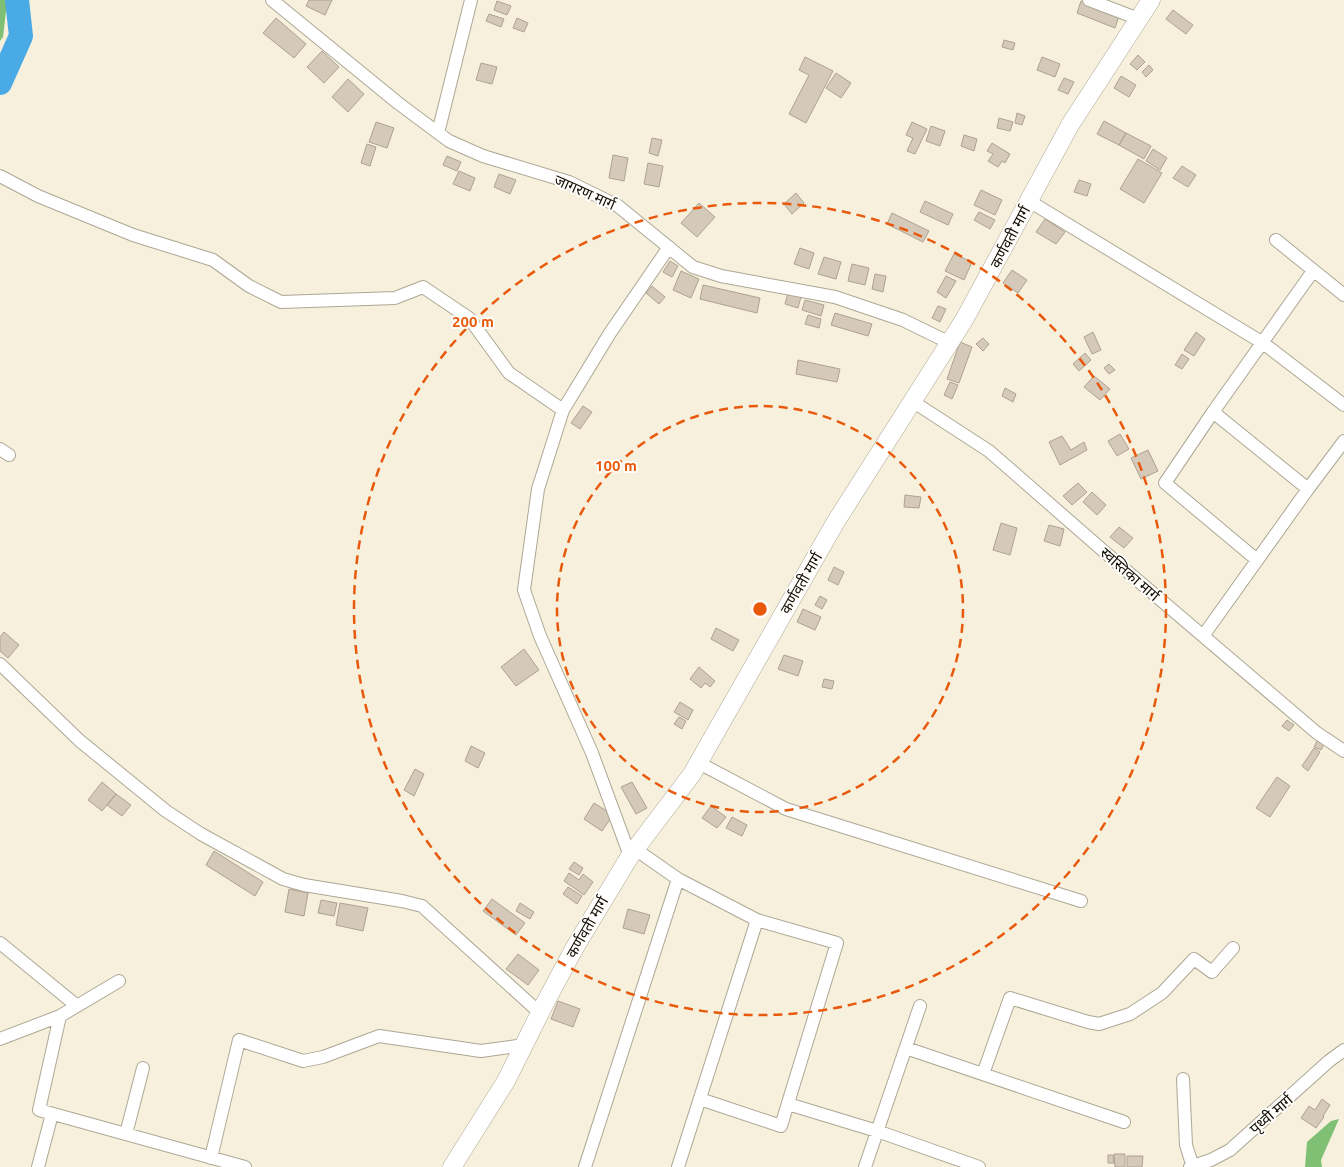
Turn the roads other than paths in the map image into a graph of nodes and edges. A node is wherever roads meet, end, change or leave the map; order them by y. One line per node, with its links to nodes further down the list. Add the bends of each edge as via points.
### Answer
1 (272, 0): 6 (street, जागरण मार्ग)
2 (471, 0): 6 (street)
3 (1089, 0): 5 (street)
4 (1151, 0): 5 (main road, कर्णवती मार्ग)
5 (1139, 19): 8 (main road, कर्णवती मार्ग, via 1070,126)
6 (438, 133): 10 (street, जागरण मार्ग, via 483,156 569,182 618,206)
7 (0, 176): 17 (street, via 38,196 133,235 213,260 249,286 282,302 394,298 423,287 469,318 509,373)
8 (1029, 201): 13 (main road, कर्णवती मार्ग); 14 (street)
9 (1276, 240): 11 (street)
10 (670, 247): 13 (street, जागरण मार्ग, via 693,267 721,276 835,297 903,320); 17 (street, via 610,333)
11 (1314, 272): 12 (street); 14 (street)
12 (1344, 295)
13 (950, 343): 15 (main road, कर्णवती मार्ग)
14 (1263, 343): 16 (street); 18 (street)
15 (912, 401): 22 (street, स्वस्तिका मार्ग, via 989,451); 25 (main road, कर्णवती मार्ग, via 835,523)
16 (1344, 405)
17 (563, 410): 26 (street, via 538,488 524,590 540,636)
18 (1213, 412): 20 (street); 21 (street, via 1165,483)
19 (1344, 441): 20 (street)
20 (1308, 489): 21 (street)
21 (1257, 560): 22 (street)
22 (1203, 636): 24 (street, स्वस्तिका मार्ग, via 1317,733)
23 (0, 664): 35 (street, via 80,742 173,816 283,879 304,886 422,906)
24 (1344, 751)
25 (699, 763): 26 (main road, कर्णवती मार्ग); 28 (street, via 786,809)
26 (632, 852): 27 (street); 35 (main road, कर्णवती मार्ग)
27 (678, 879): 29 (street); 55 (street)
28 (1081, 901)
29 (757, 920): 44 (street); 45 (street, via 838,943)
30 (0, 943): 33 (street)
31 (1233, 948): 42 (street, via 1212,972 1194,959 1162,993 1130,1014 1099,1024 1010,998)
32 (118, 981): 33 (street)
33 (77, 1006): 36 (street)
34 (920, 1006): 39 (street)
35 (540, 1013): 38 (main road, कर्णवती मार्ग)
36 (60, 1016): 37 (street); 46 (street, via 38,1110)
37 (0, 1039)
38 (524, 1046): 50 (street, via 481,1051 379,1036 303,1061 240,1040); 54 (main road, कर्णवती मार्ग)
39 (906, 1048): 42 (street); 48 (street)
40 (1344, 1050): 59 (street, पृथ्वी मार्ग, via 1230,1150)
41 (143, 1068): 49 (street)
42 (983, 1074): 47 (street)
43 (1183, 1079): 59 (street, via 1186,1145)
44 (700, 1099): 45 (street, via 781,1126); 56 (street)
45 (788, 1104): 48 (street)
46 (52, 1114): 49 (street); 52 (street)
47 (1124, 1122)
48 (877, 1132): 51 (street); 57 (street)
49 (126, 1134): 50 (street)
50 (211, 1158): 53 (street)
51 (943, 1161): 58 (street)
52 (38, 1167)
53 (245, 1167)
54 (452, 1167)
55 (585, 1167)
56 (678, 1167)
57 (865, 1167)
58 (979, 1167)
59 (1192, 1167)

